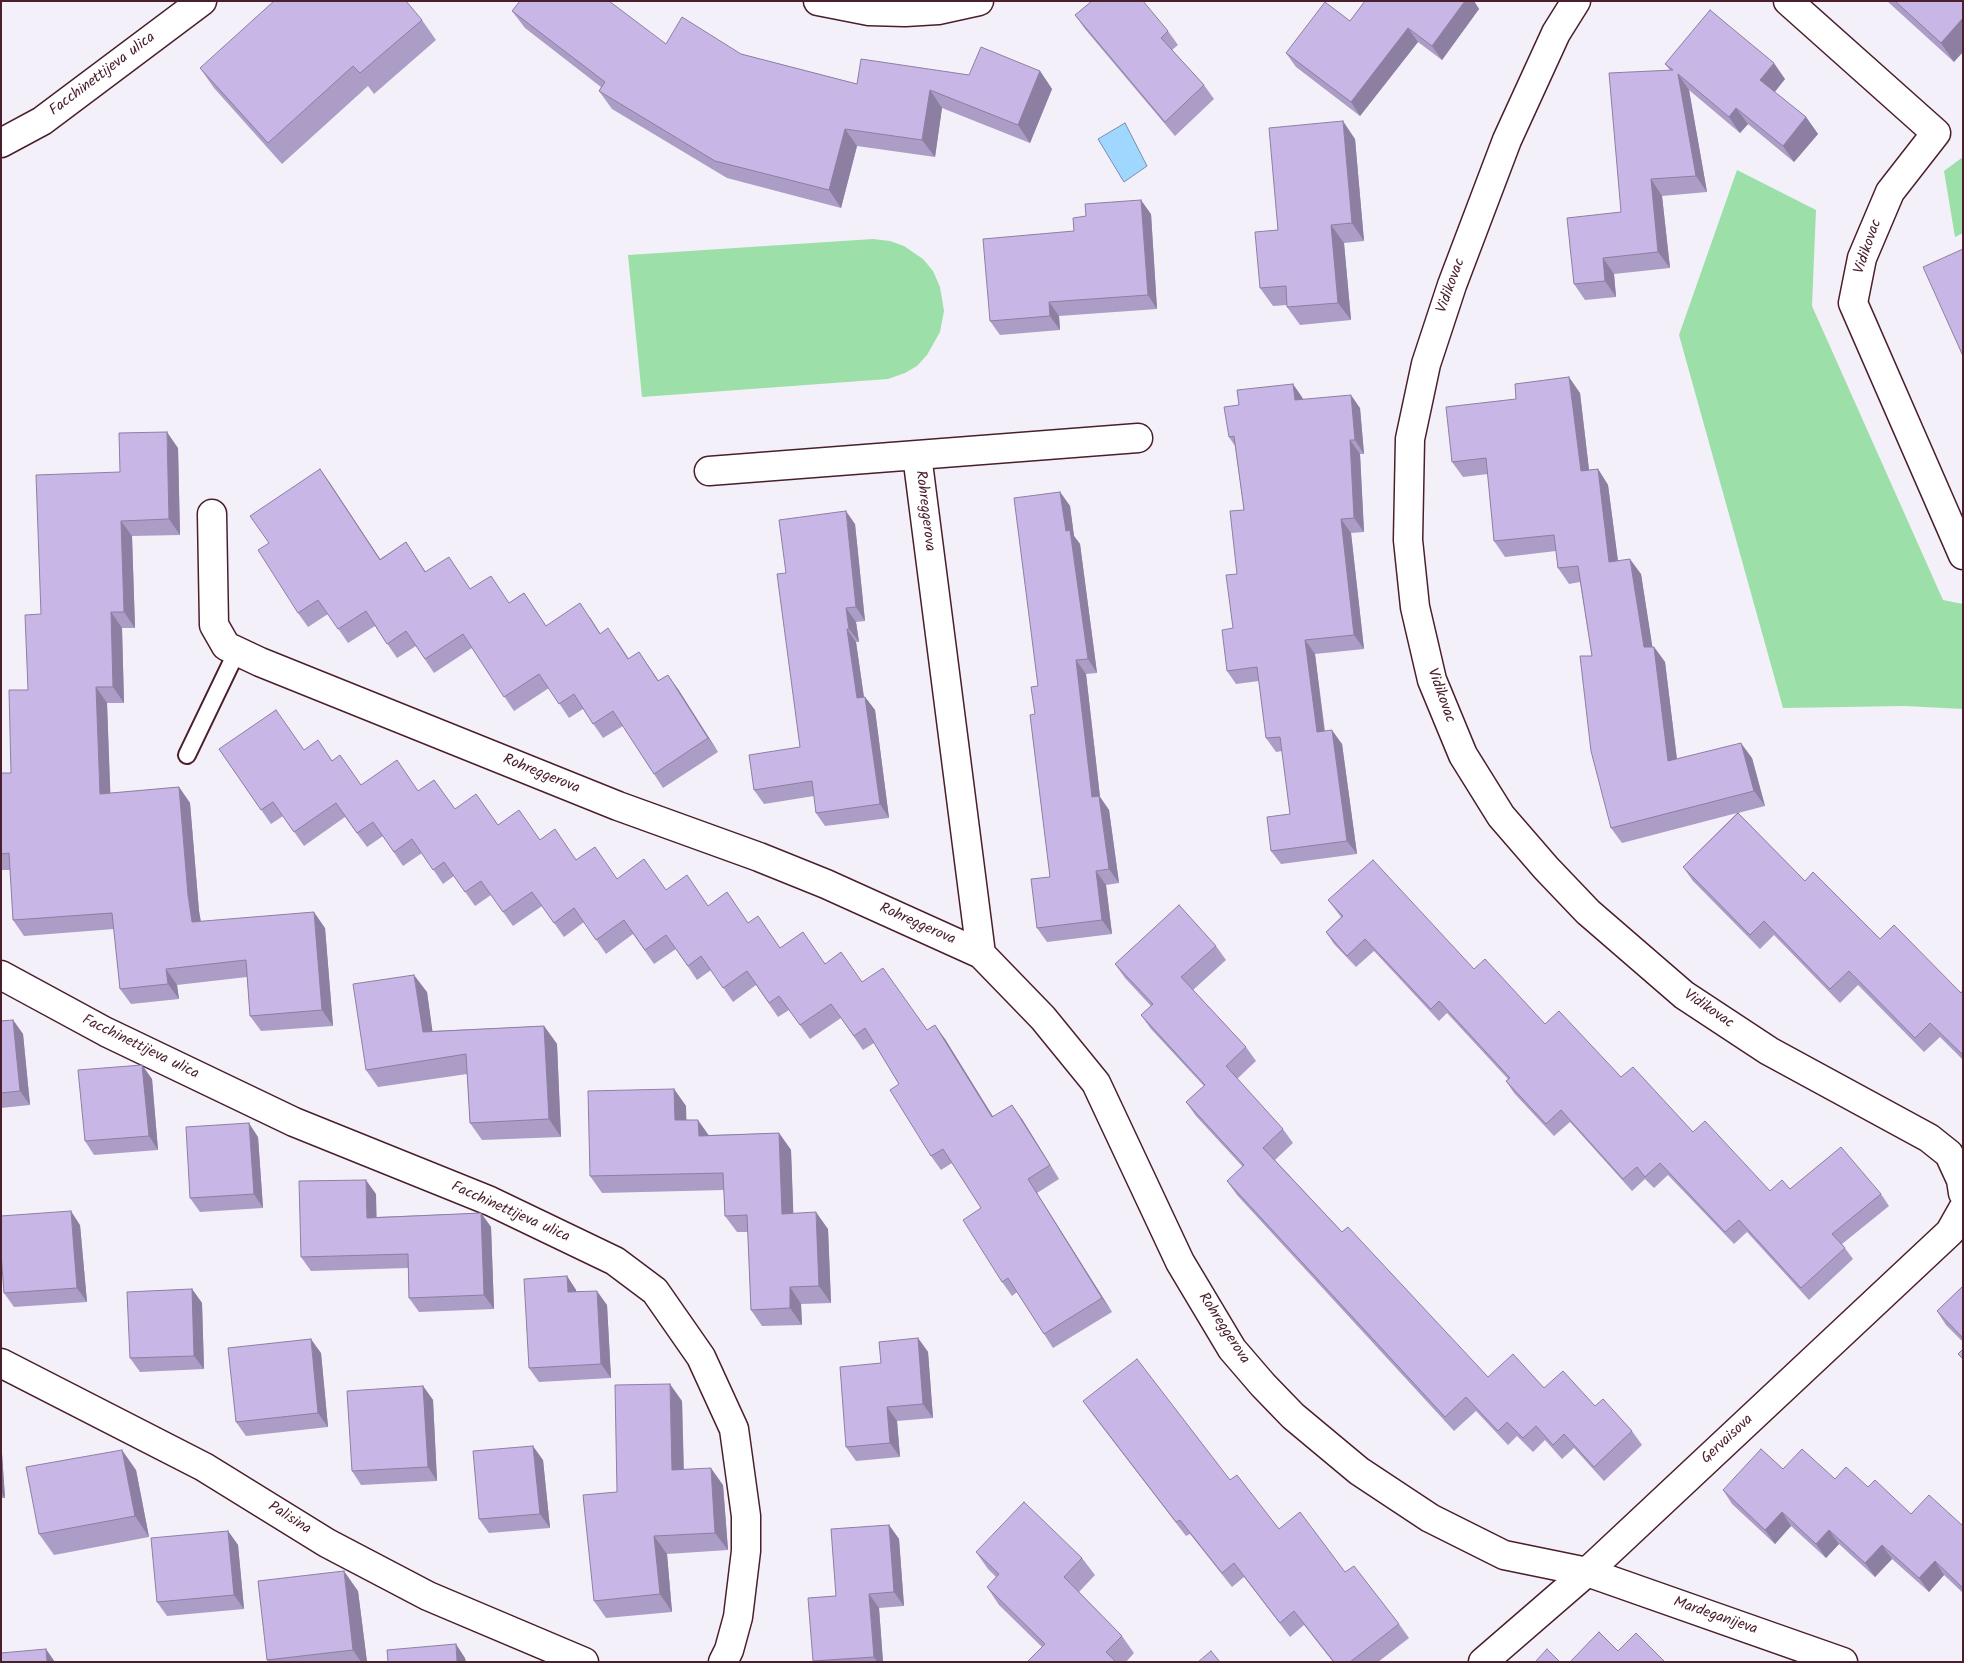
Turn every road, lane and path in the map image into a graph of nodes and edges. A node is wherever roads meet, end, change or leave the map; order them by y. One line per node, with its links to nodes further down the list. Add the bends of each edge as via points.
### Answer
1 (202, 1): 6 (street, Facchinettijeva ulica, via 42,121)
2 (818, 1): 3 (street, via 869,11 905,12 938,10)
3 (979, 1)
4 (1576, 1): 16 (street, Vidikovac, via 1556,33 1507,140 1436,330 1422,382 1410,439 1408,540 1415,607 1432,680 1463,755 1501,816 1588,912 1684,995 1769,1051 1929,1138 1949,1154)
5 (1788, 1): 11 (street, Vidikovac, via 1936,133 1890,192 1862,258 1853,303)
6 (1, 143)
7 (1138, 438): 8 (street)
8 (917, 454): 9 (street); 14 (street, Rohreggerova)
9 (709, 471)
10 (212, 514): 12 (street, Rohreggerova, via 214,625 226,646)
11 (1963, 555)
12 (237, 651): 13 (lane); 14 (street, Rohreggerova, via 618,806 818,880)
13 (187, 755)
14 (981, 954): 19 (street, Rohreggerova, via 1043,1018 1096,1083 1180,1262 1232,1349 1293,1416 1359,1471 1430,1518 1504,1555)
15 (1, 975): 21 (street, Facchinettijeva ulica, via 106,1032 294,1122 490,1201 606,1257 655,1291 701,1357 734,1428 746,1516 746,1551 738,1617)
16 (1962, 1185)
17 (1963, 1209): 19 (street, Gervaisova, via 1950,1232)
18 (1, 1363): 20 (street, Palisina, via 204,1467 327,1542 428,1596)
19 (1586, 1572): 22 (street, Gervaisova); 23 (street, Mardeganijeva)
20 (584, 1662)
21 (723, 1662)
22 (1483, 1662)
23 (1843, 1662)

